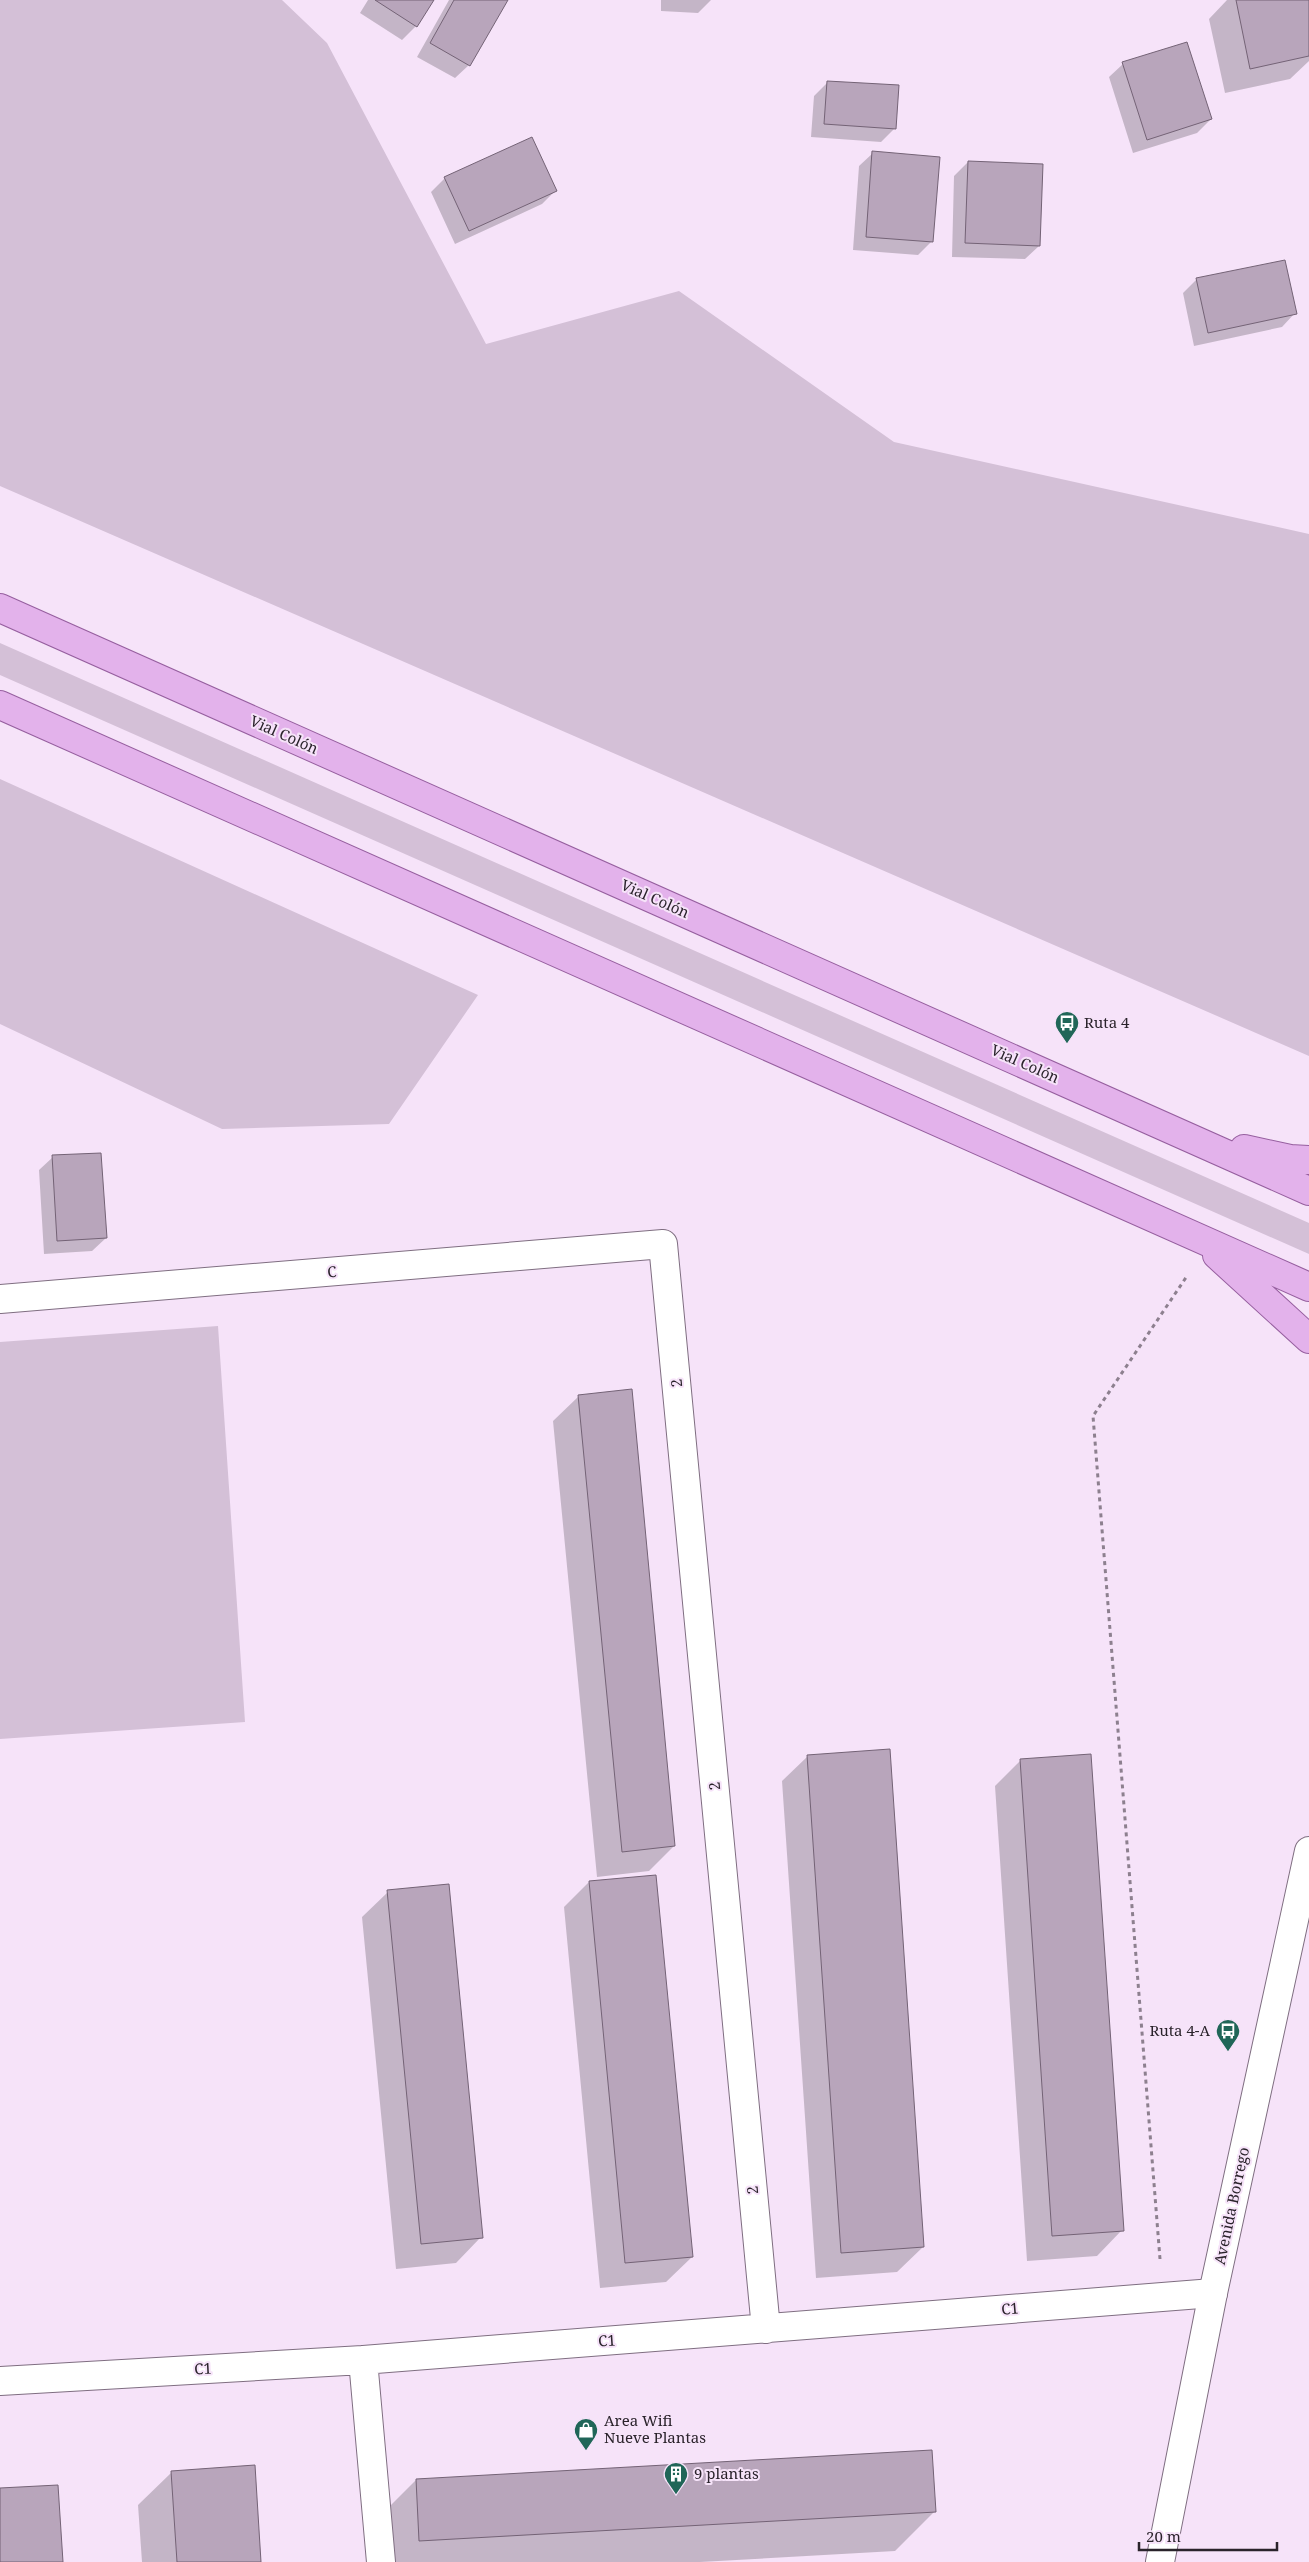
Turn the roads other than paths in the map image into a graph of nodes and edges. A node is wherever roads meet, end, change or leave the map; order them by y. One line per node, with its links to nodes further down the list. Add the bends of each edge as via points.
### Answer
1 (0, 608): 3 (main road, Vial Colón)
2 (0, 705): 6 (main road)
3 (1190, 1138): 4 (main road); 5 (main road, Vial Colón)
4 (1309, 1160)
5 (1309, 1191)
6 (1197, 1237): 8 (main road); 10 (main road)
7 (663, 1244): 9 (street, C); 13 (street, 2)
8 (1309, 1287)
9 (0, 1299)
10 (1309, 1339)
11 (1309, 1851): 12 (street, Avenida Borrego)
12 (1213, 2293): 13 (street, C1); 17 (street, Avenida Borrego)
13 (766, 2329): 14 (street, C1)
14 (363, 2360): 15 (street, C1); 16 (street)
15 (0, 2382)
16 (381, 2562)
17 (1160, 2562)

